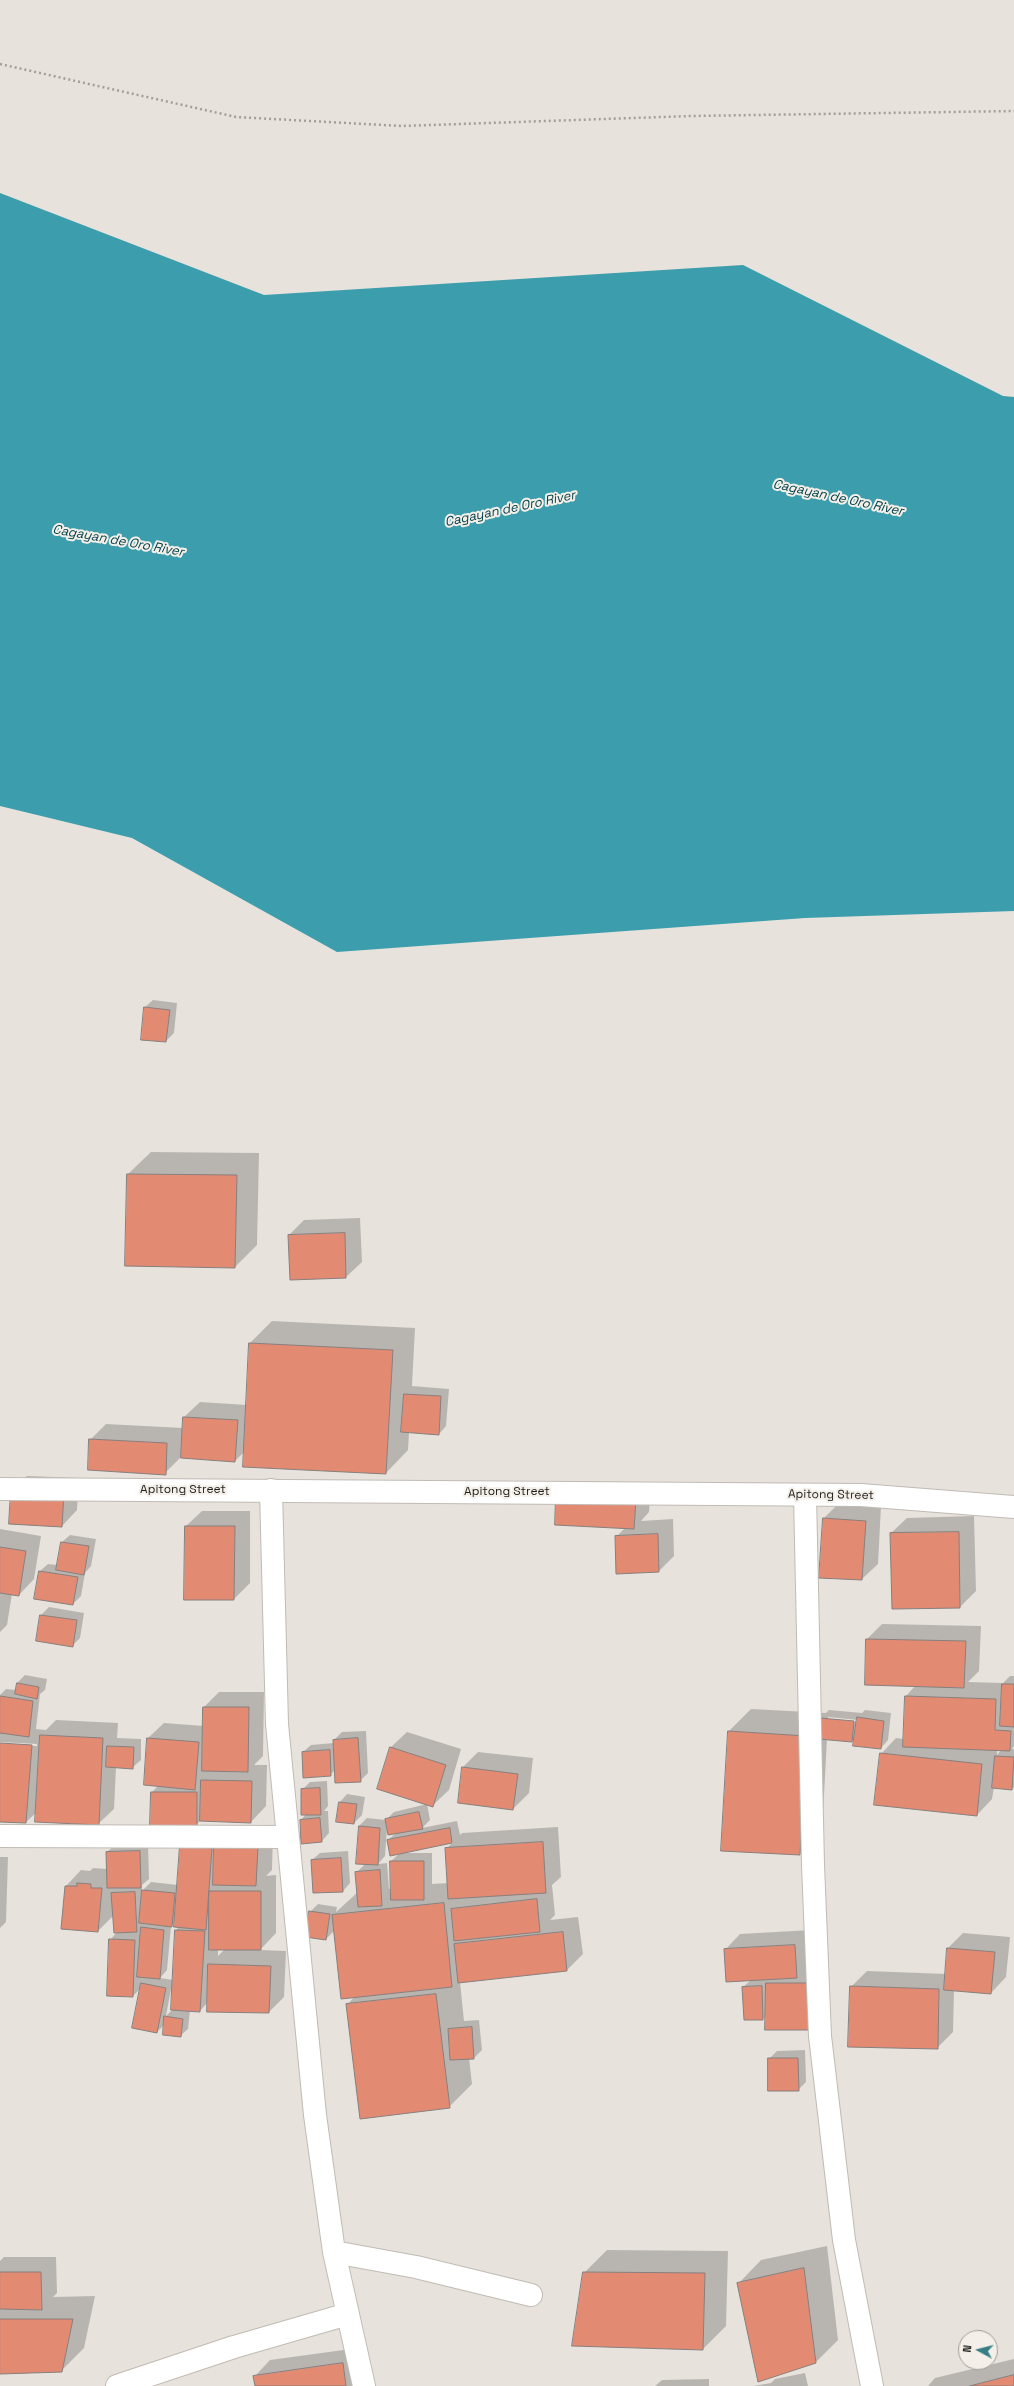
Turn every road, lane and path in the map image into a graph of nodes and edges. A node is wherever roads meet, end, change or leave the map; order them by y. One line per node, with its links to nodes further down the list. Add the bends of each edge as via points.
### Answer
1 (0, 64): 2 (path, via 236,117 402,126 691,116)
2 (1014, 110)
3 (0, 1489): 4 (street, Apitong Street)
4 (271, 1490): 5 (street, Apitong Street); 8 (street, via 277,1724)
5 (805, 1495): 6 (street, Apitong Street, via 861,1495); 14 (street, via 813,1865 820,2036 844,2240)
6 (1014, 1507)
7 (0, 1836): 8 (street)
8 (286, 1837): 9 (street, via 315,2114)
9 (334, 2252): 10 (street, via 416,2267); 11 (street)
10 (531, 2295)
11 (348, 2314): 12 (street); 13 (street)
12 (117, 2386)
13 (364, 2386)
14 (872, 2386)

